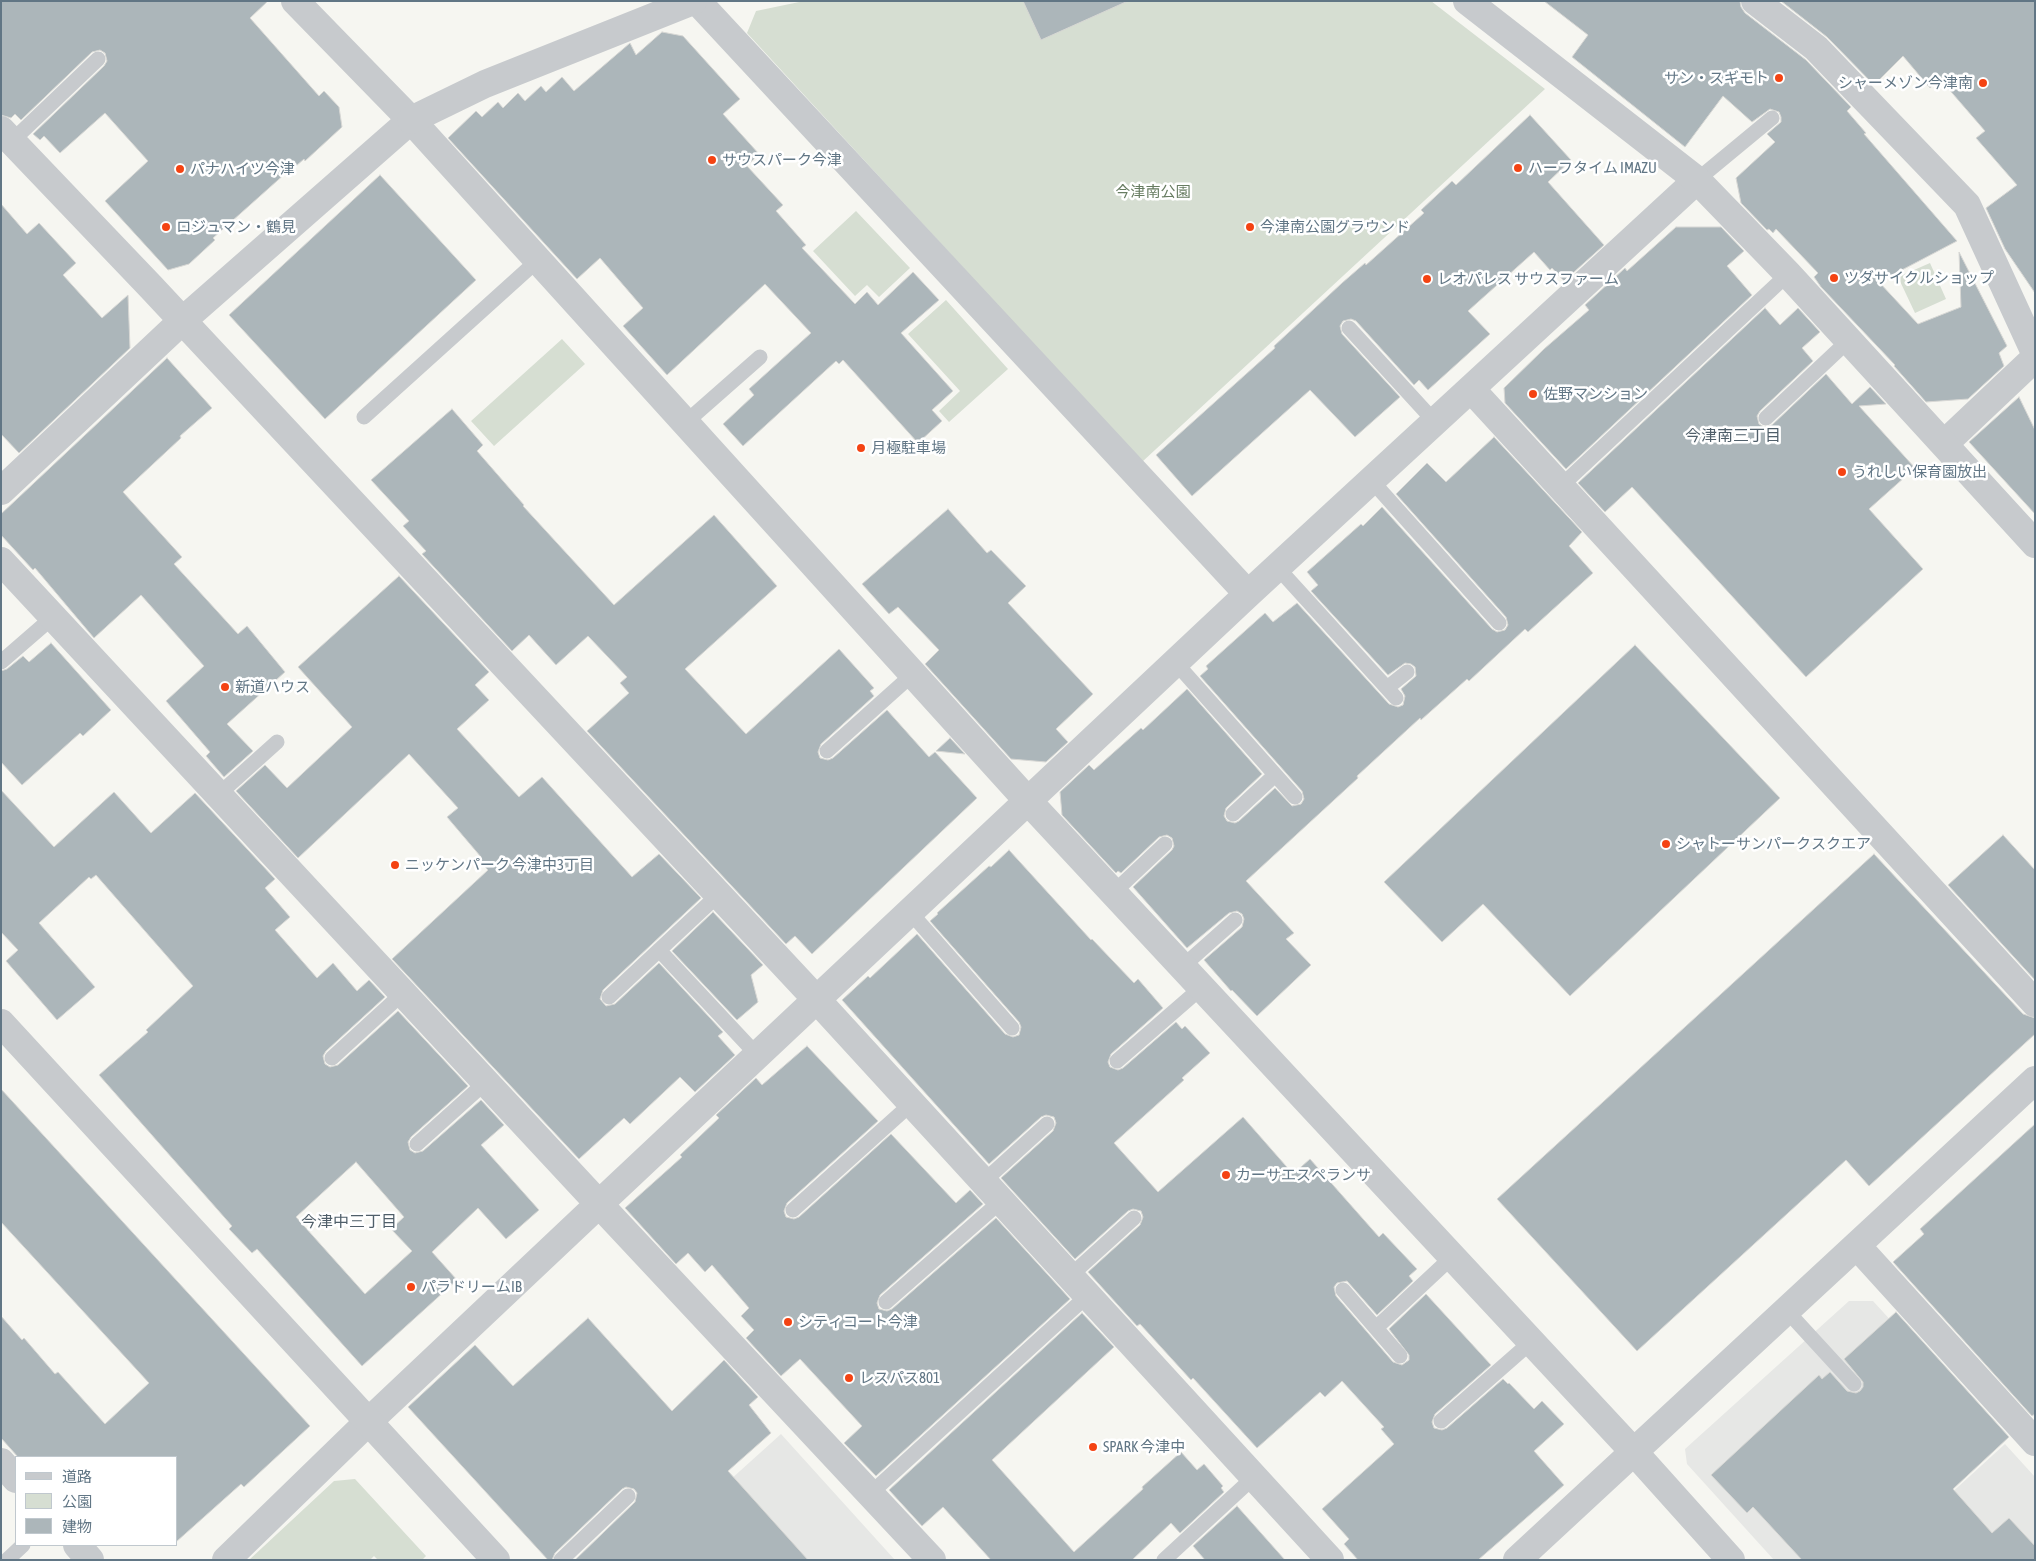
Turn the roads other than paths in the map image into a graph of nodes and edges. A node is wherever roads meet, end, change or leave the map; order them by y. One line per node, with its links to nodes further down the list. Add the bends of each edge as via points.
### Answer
1 (295, 1): 7 (street)
2 (695, 1): 7 (street, via 485,84); 30 (street)
3 (1467, 1): 9 (street)
4 (1755, 1): 15 (street, via 1816,48 1967,205)
5 (98, 60): 8 (lane)
6 (1772, 118): 9 (lane)
7 (410, 120): 10 (street); 12 (street)
8 (6, 135): 12 (street)
9 (1697, 180): 11 (street); 18 (street)
10 (538, 260): 19 (lane); 22 (street)
11 (1788, 274): 14 (street); 25 (lane)
12 (182, 321): 26 (street); 46 (street)
13 (1349, 328): 21 (lane)
14 (1849, 340): 20 (lane); 23 (street)
15 (2035, 353)
16 (760, 357): 22 (lane)
17 (2035, 358): 23 (street)
18 (1471, 389): 21 (street); 25 (street)
19 (364, 417)
20 (1766, 418)
21 (1435, 422): 24 (street)
22 (685, 423): 36 (street)
23 (1945, 443): 27 (street)
24 (1372, 481): 29 (street); 32 (lane)
25 (1561, 486): 55 (street)
26 (1, 491)
27 (2035, 544)
28 (1, 561): 31 (street)
29 (1277, 567): 30 (street); 35 (lane, via 1392,693)
30 (1248, 594): 34 (street)
31 (53, 617): 33 (lane); 40 (street)
32 (1499, 623)
33 (1, 662)
34 (1175, 662): 39 (lane); 42 (street)
35 (1407, 672)
36 (913, 674): 38 (lane); 42 (street)
37 (278, 742): 40 (lane)
38 (827, 751)
39 (1275, 775): 41 (lane); 43 (lane)
40 (218, 795): 52 (street)
41 (1295, 797)
42 (1028, 801): 45 (street); 47 (street)
43 (1233, 814)
44 (1165, 844): 45 (lane)
45 (1113, 893): 50 (street)
46 (718, 895): 49 (lane); 54 (street)
47 (910, 912): 54 (street); 57 (lane)
48 (1235, 920): 50 (lane)
49 (659, 950): 53 (lane); 58 (lane)
50 (1182, 967): 51 (street)
51 (1202, 988): 60 (lane); 71 (street)
52 (403, 993): 59 (lane); 62 (street)
53 (609, 997)
54 (817, 1000): 58 (street); 63 (street)
55 (2035, 1003)
56 (1, 1023): 81 (street)
57 (1012, 1028)
58 (758, 1056): 67 (street)
59 (332, 1058)
60 (1117, 1061)
61 (2035, 1080): 70 (street)
62 (486, 1082): 65 (lane); 67 (street)
63 (912, 1104): 66 (street); 68 (lane)
64 (1047, 1124): 66 (lane)
65 (417, 1144)
66 (992, 1192): 72 (street); 74 (lane)
67 (599, 1204): 81 (street); 87 (street)
68 (793, 1210)
69 (1134, 1218): 72 (lane)
70 (1857, 1246): 75 (street); 82 (street)
71 (1452, 1257): 76 (lane); 77 (street)
72 (1079, 1286): 85 (street); 87 (lane)
73 (1343, 1290): 76 (lane)
74 (886, 1302)
75 (1786, 1311): 79 (lane); 83 (street)
76 (1376, 1328): 78 (lane)
77 (1531, 1342): 80 (lane); 83 (street)
78 (1400, 1356)
79 (1854, 1384)
80 (1441, 1421)
81 (368, 1422): 93 (street); 94 (street)
82 (2035, 1442)
83 (1634, 1452): 99 (street); 100 (street)
84 (1, 1462): 86 (street)
85 (1254, 1477): 97 (lane); 98 (street)
86 (15, 1478)
87 (870, 1494): 96 (street)
88 (628, 1496): 95 (lane)
89 (22, 1546): 91 (lane)
90 (78, 1546): 92 (street)
91 (7, 1560)
92 (90, 1560)
93 (226, 1560)
94 (496, 1560)
95 (561, 1560)
96 (932, 1560)
97 (1164, 1560)
98 (1330, 1560)
99 (1517, 1560)
100 (1731, 1560)

